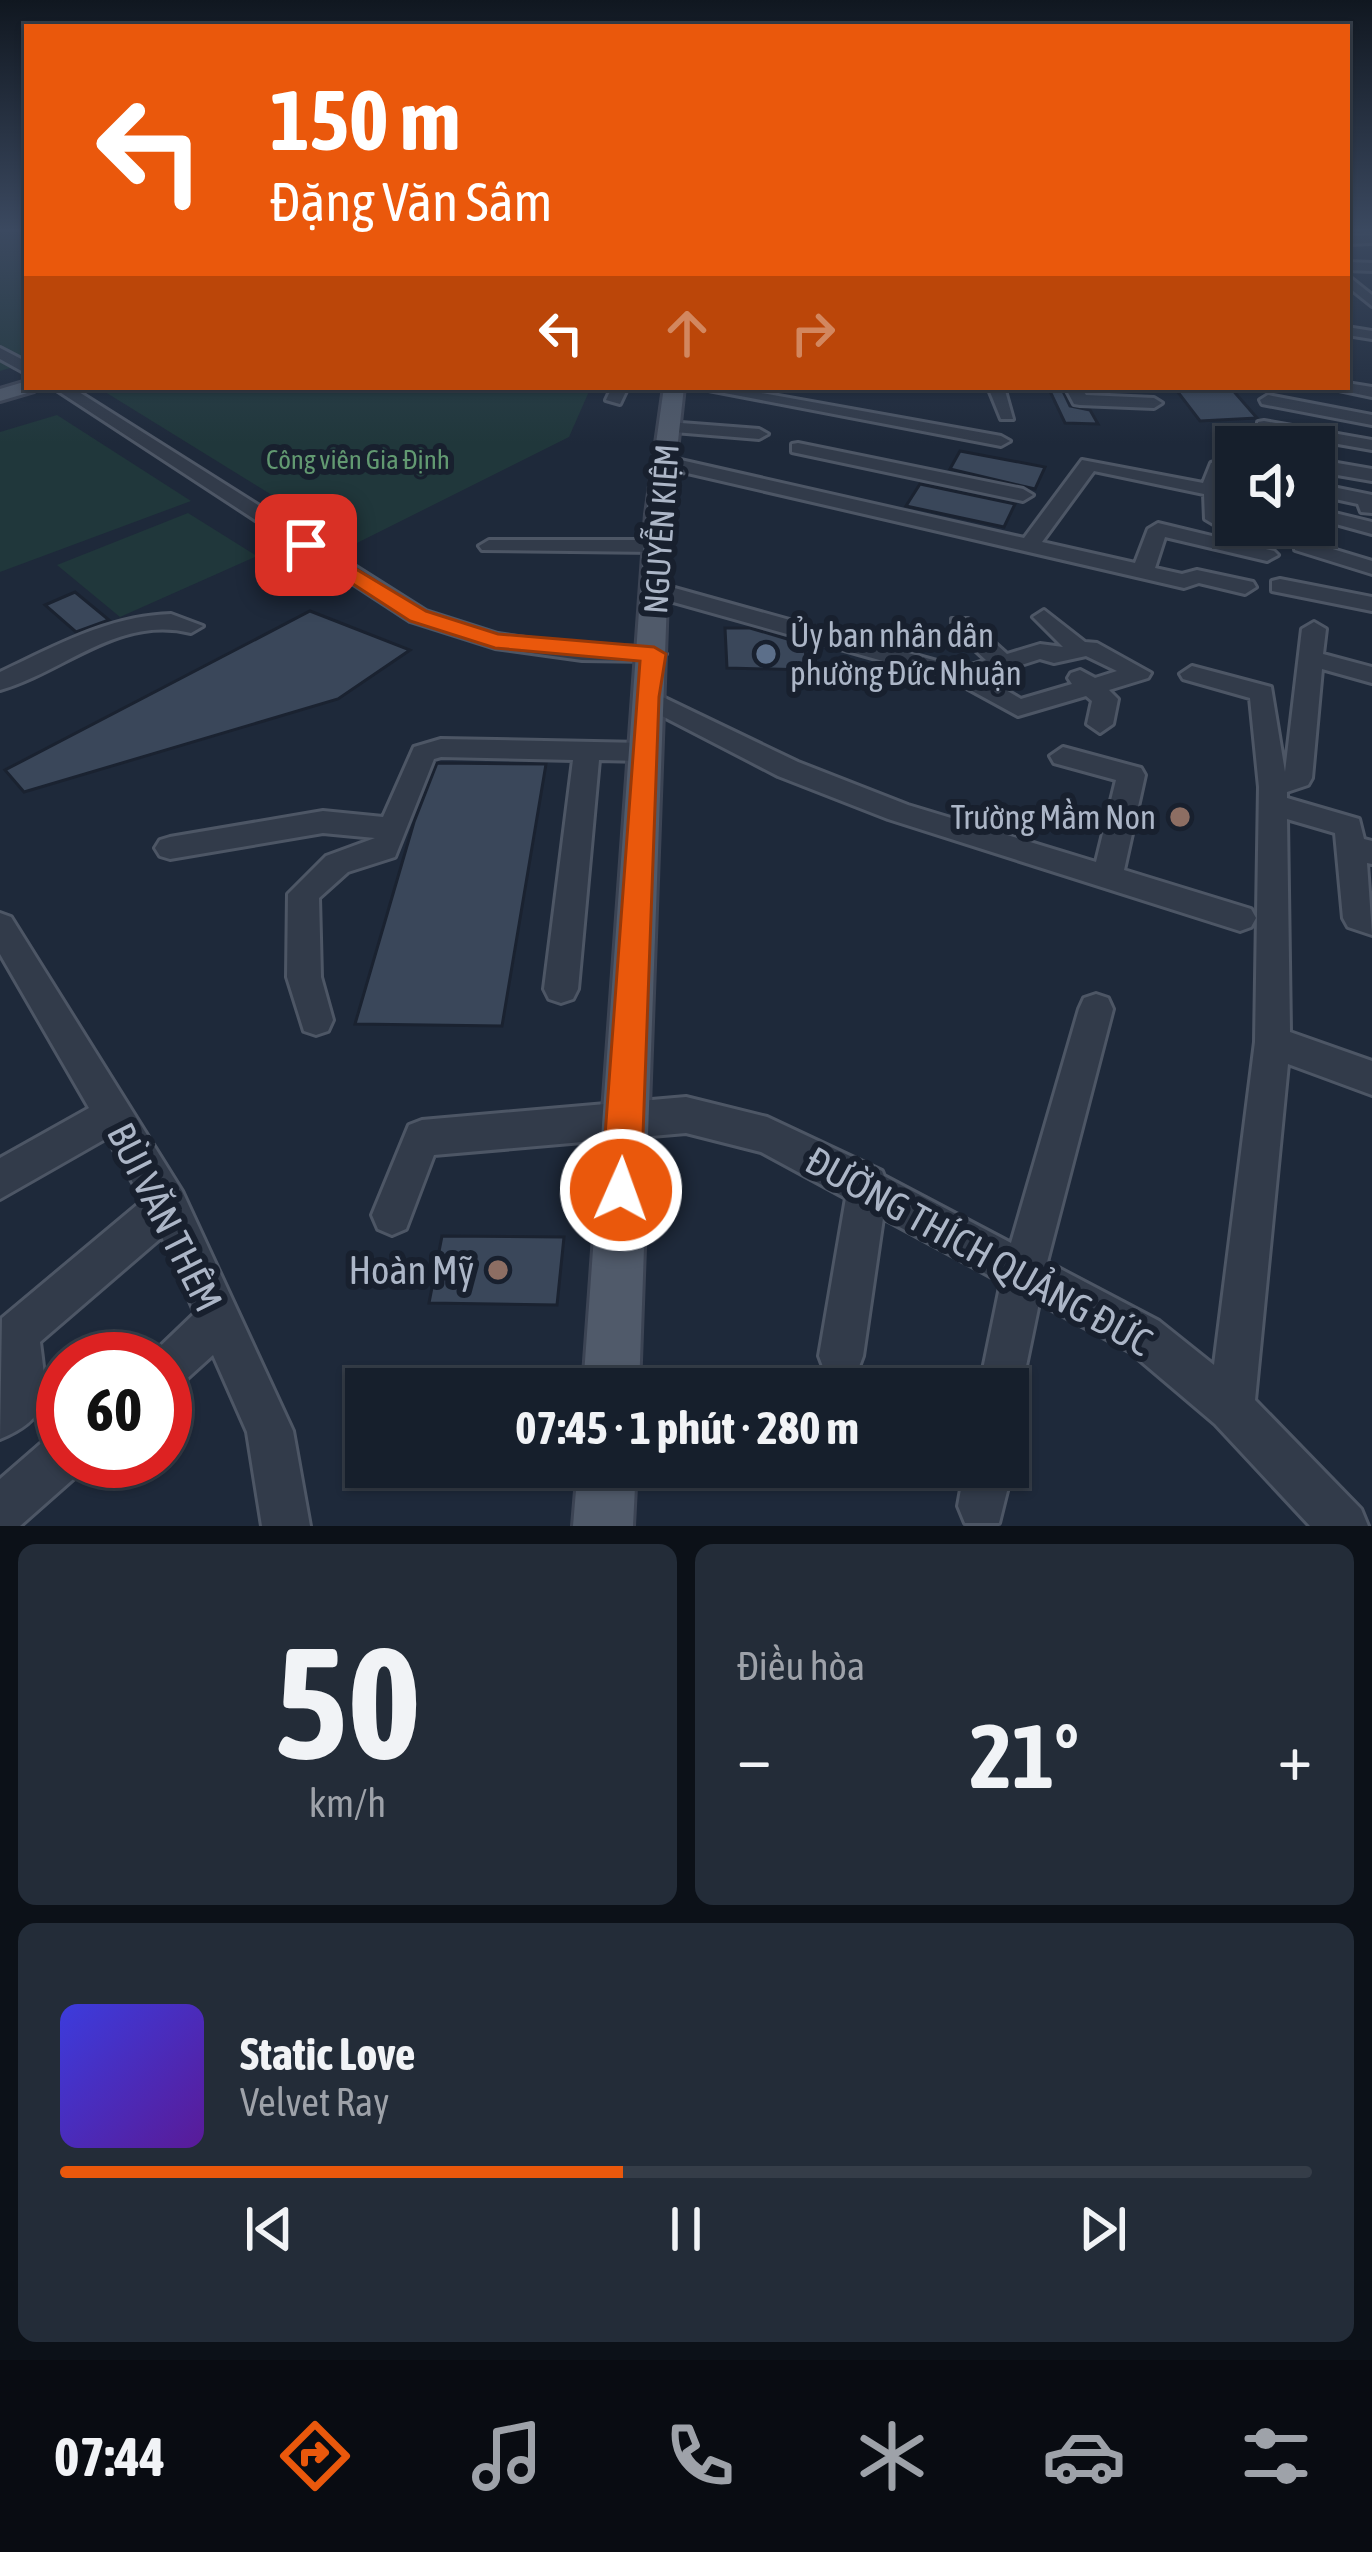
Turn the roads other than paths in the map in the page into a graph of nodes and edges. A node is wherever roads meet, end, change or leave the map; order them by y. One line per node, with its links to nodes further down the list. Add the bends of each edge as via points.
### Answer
1 (65, 390): 50 (street, via 384,595 369,603 423,633 440,623 495,641)
2 (674, 390): 13 (main road, NGUYỄN KIỆM)
3 (718, 390): 16 (street)
4 (997, 390): 10 (street)
5 (1075, 390): 9 (street, via 1080,400)
6 (1268, 393): 11 (street); 12 (street)
7 (1310, 397): 8 (street)
8 (1362, 397)
9 (1154, 403)
10 (1007, 415)
11 (1372, 420)
12 (1264, 426)
13 (668, 427): 14 (street); 20 (main road, NGUYỄN KIỆM)
14 (759, 434)
15 (1335, 438): 17 (street)
16 (1001, 441)
17 (1372, 445)
18 (798, 448): 25 (street)
19 (1141, 456): 21 (street, via 1102,451)
20 (663, 462): 25 (street); 37 (main road, NGUYỄN KIỆM)
21 (1097, 466): 26 (street); 35 (street, via 1089,464)
22 (1335, 469): 23 (street)
23 (1372, 475)
24 (1215, 476): 26 (street)
25 (852, 482): 29 (street); 35 (street)
26 (1210, 490): 27 (street)
27 (1215, 492)
28 (1335, 493): 30 (street, via 1367,500)
29 (1023, 495)
30 (1371, 517): 31 (street)
31 (1335, 521)
32 (1335, 539): 39 (street)
33 (1372, 542): 39 (street)
34 (1337, 543): 39 (street)
35 (1030, 544): 40 (street)
36 (489, 546): 37 (street)
37 (656, 546): 43 (main road, NGUYỄN KIỆM)
38 (1267, 555): 40 (street, via 1157,529)
39 (1371, 564)
40 (1143, 571): 41 (street)
41 (1245, 586)
42 (1280, 586): 44 (street)
43 (653, 589): 50 (main road, NGUYỄN KIỆM); 56 (street)
44 (1372, 604)
45 (1044, 617): 49 (street)
46 (960, 624): 53 (street)
47 (191, 626): 57 (street, via 172,617 130,624)
48 (1315, 628): 52 (street)
49 (1080, 650): 51 (street); 58 (street, via 1139,674)
50 (654, 654): 59 (main road, NGUYỄN KIỆM)
51 (1054, 656): 53 (street, via 1040,651); 58 (street)
52 (1315, 659): 55 (street); 64 (street, via 1298,778)
53 (1004, 663): 56 (street)
54 (1192, 674): 64 (street, via 1262,693)
55 (1372, 675)
56 (963, 676): 58 (street, via 1018,707)
57 (0, 682)
58 (1091, 687): 60 (street, via 1105,699)
59 (646, 697): 62 (main road, NGUYỄN KIỆM); 68 (street, via 788,769 898,812)
60 (1100, 724)
61 (587, 751): 62 (street); 65 (street, via 423,753); 72 (street)
62 (644, 752): 78 (main road, NGUYỄN KIỆM)
63 (1063, 756): 68 (street, via 1131,775)
64 (1273, 796): 67 (street, via 1349,826); 75 (street)
65 (393, 829): 66 (street, via 322,822); 74 (street, via 385,849 337,864 303,894 304,977)
66 (170, 848)
67 (1361, 849): 70 (street, via 1359,918)
68 (1108, 877): 69 (street)
69 (1240, 918)
70 (1372, 922)
71 (0, 926): 77 (street, BÙI VĂN THÊM)
72 (561, 989)
73 (1096, 1009): 83 (street)
74 (316, 1020)
75 (1273, 1042): 76 (street); 89 (street)
76 (1372, 1078)
77 (112, 1114): 79 (street); 81 (street, BÙI VĂN THÊM)
78 (623, 1124): 80 (street, ĐƯỜNG THÍCH QUẢNG ĐỨC, via 686,1115 747,1130); 82 (street, ĐƯỜNG THÍCH QUẢNG ĐỨC, via 422,1138); 87 (main road, NGUYỄN KIỆM)
79 (0, 1180)
80 (868, 1185): 83 (street, ĐƯỜNG THÍCH QUẢNG ĐỨC); 86 (street)
81 (168, 1205): 84 (street, BÙI VĂN THÊM); 90 (street, via 17,1333 24,1396)
82 (392, 1215)
83 (1024, 1269): 88 (street); 89 (street, ĐƯỜNG THÍCH QUẢNG ĐỨC, via 1144,1336)
84 (219, 1321): 85 (street); 94 (street, BÙI VĂN THÊM, via 270,1431)
85 (192, 1344)
86 (841, 1356)
87 (611, 1368)
88 (1006, 1368)
89 (1231, 1408): 96 (street, ĐƯỜNG THÍCH QUẢNG ĐỨC)
90 (0, 1416)
91 (36, 1480): 93 (street)
92 (606, 1488): 95 (main road)
93 (0, 1511)
94 (286, 1526)
95 (603, 1526)
96 (1344, 1526)

